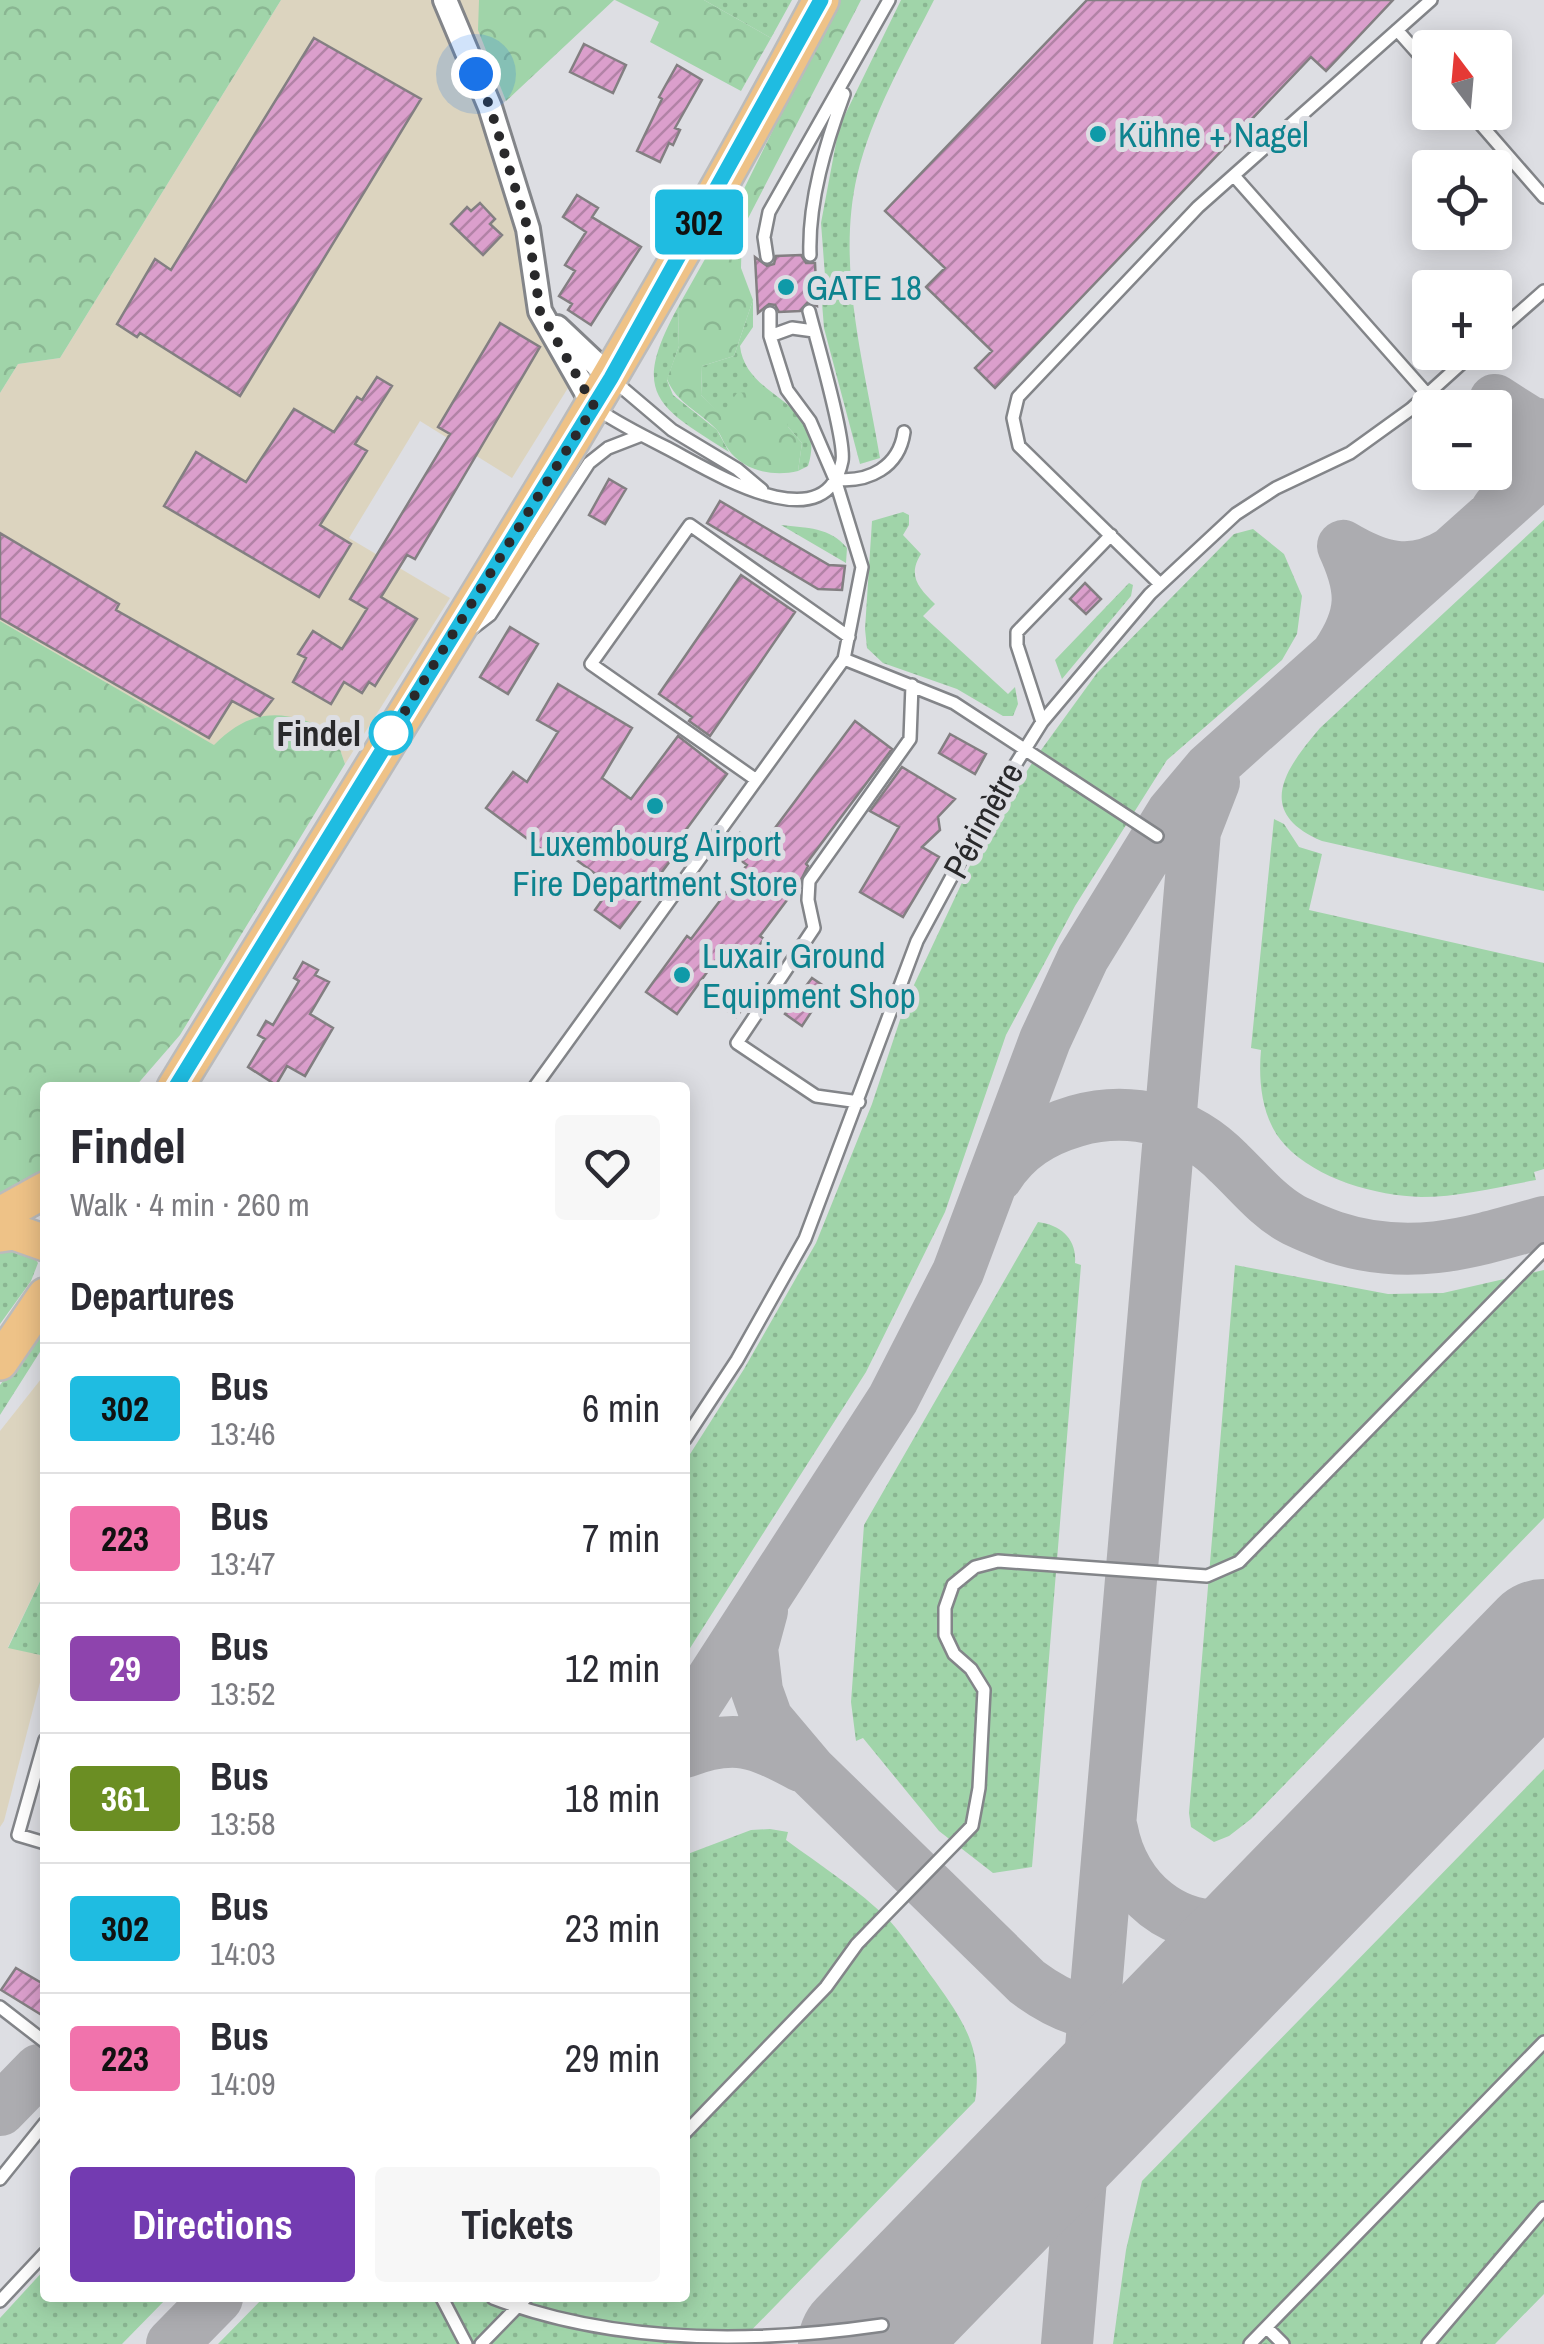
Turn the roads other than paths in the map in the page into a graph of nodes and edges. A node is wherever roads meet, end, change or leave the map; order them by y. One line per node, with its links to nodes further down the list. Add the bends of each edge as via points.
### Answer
1 (821, 0): 23 (main road)
2 (889, 0): 7 (lane)
3 (1431, 0): 5 (lane)
4 (448, 2): 14 (street, via 522,212)
5 (1397, 30): 6 (lane); 9 (lane)
6 (1412, 47)
7 (854, 66): 11 (lane, via 832,127); 12 (lane, via 769,212)
8 (1486, 130): 10 (lane)
9 (1234, 177): 21 (lane); 29 (lane, via 1112,295 1014,408 1019,446)
10 (1544, 197)
11 (810, 255)
12 (767, 257)
13 (1544, 291): 17 (lane)
14 (540, 311): 23 (street); 23 (street)
15 (809, 311): 18 (lane)
16 (770, 312): 19 (lane)
17 (1512, 319)
18 (814, 331): 19 (lane, via 792,328); 27 (lane, via 843,449)
19 (770, 336): 27 (lane, via 786,390 810,421)
20 (1454, 370): 22 (lane, Périmètre)
21 (1423, 390)
22 (1431, 390)
23 (602, 392): 26 (lane); 28 (lane, via 737,469); 32 (main road)
24 (1412, 405): 30 (lane, Périmètre, via 1350,452 1236,514)
25 (904, 432): 27 (lane, via 890,464 869,476)
26 (640, 436): 28 (lane, via 728,482); 32 (lane, via 589,462 490,615)
27 (835, 479): 28 (lane, via 812,499); 31 (lane, via 862,568)
28 (766, 493)
29 (1111, 535): 30 (lane); 35 (lane, via 1017,632)
30 (1160, 584): 35 (lane, Périmètre)
31 (849, 636): 33 (lane); 37 (lane, via 690,525 591,664)
32 (444, 647): 39 (main road)
33 (844, 658): 34 (lane); 37 (lane)
34 (912, 685): 36 (lane); 41 (lane, via 910,739 809,881 814,928 737,1043 816,1096)
35 (1042, 722): 36 (lane, Périmètre)
36 (1023, 749): 38 (lane); 41 (lane, Périmètre, via 917,941)
37 (755, 780): 40 (lane)
38 (1157, 836)
39 (179, 1082)
40 (538, 1082)
41 (859, 1102): 49 (lane, Périmètre, via 805,1239)
42 (40, 1195): 43 (main road)
43 (0, 1215)
44 (0, 1234): 45 (main road)
45 (40, 1241)
46 (1544, 1250): 55 (lane, via 1224,1571 1206,1576 998,1561 975,1567 953,1585 945,1634 984,1690 972,1826)
47 (40, 1303): 48 (main road)
48 (0, 1362)
49 (690, 1431)
50 (40, 1758): 51 (lane, via 18,1835)
51 (40, 1841)
52 (0, 2008): 53 (lane)
53 (40, 2038)
54 (1544, 2042): 66 (lane)
55 (690, 2128)
56 (40, 2129): 57 (lane)
57 (0, 2180)
58 (1544, 2208): 71 (lane)
59 (40, 2258): 60 (lane)
60 (0, 2301)
61 (444, 2302): 67 (lane)
62 (502, 2302): 64 (lane)
63 (522, 2302): 64 (lane)
64 (515, 2308): 65 (lane, via 642,2340 751,2340); 68 (lane)
65 (882, 2324)
66 (1266, 2328): 69 (lane); 70 (lane)
67 (466, 2344)
68 (481, 2344)
69 (1250, 2344)
70 (1283, 2344)
71 (1428, 2344)

